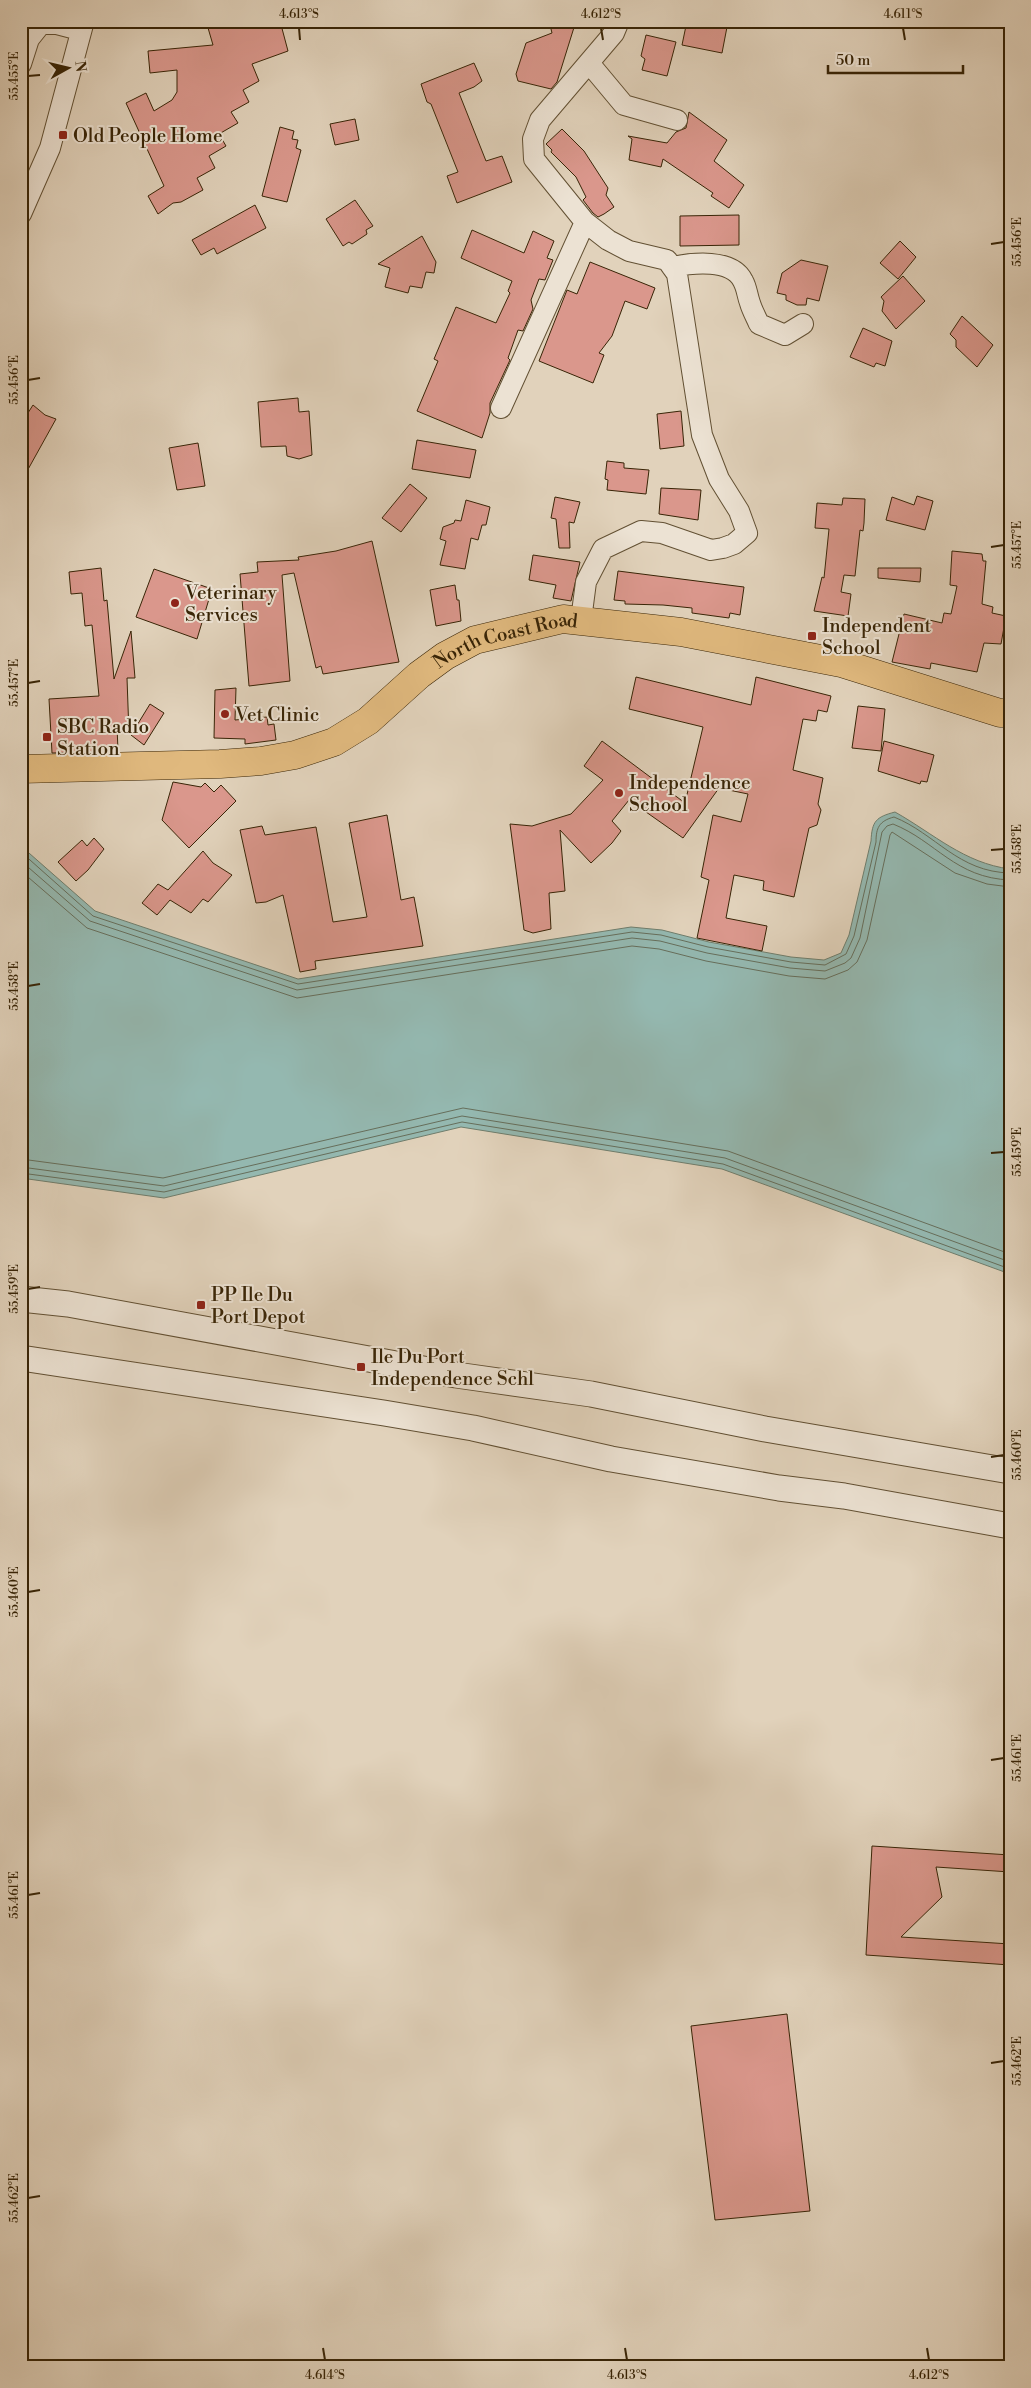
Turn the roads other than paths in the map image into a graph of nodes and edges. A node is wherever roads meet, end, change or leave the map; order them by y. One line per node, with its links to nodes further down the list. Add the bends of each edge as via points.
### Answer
1 (619, 21): 3 (street, via 614,33)
2 (82, 26): 4 (street, via 41,24 29,39); 6 (street, via 50,148)
3 (589, 63): 5 (street, via 624,105); 7 (street, via 540,120 533,139 534,159)
4 (21, 64)
5 (677, 120)
6 (21, 214)
7 (585, 222): 8 (street, via 629,251 667,260); 10 (street)
8 (672, 267): 9 (street, via 713,265 736,270 759,324 785,335); 11 (street, via 677,274 702,435 719,479 739,510 747,533 734,544 711,550 662,533 641,531 603,549 586,582)
9 (803, 324)
10 (501, 408)
11 (581, 620): 12 (main road, North Coast Road, via 681,632 841,663 1000,713); 13 (main road, North Coast Road, via 563,620 474,640 419,675 368,721 334,742 295,755 228,763)
12 (1010, 713)
13 (21, 768)
14 (21, 1298): 16 (street, via 456,1375 591,1394 765,1429)
15 (21, 1358): 17 (street, via 473,1428 611,1459)
16 (1010, 1471)
17 (1010, 1526)

